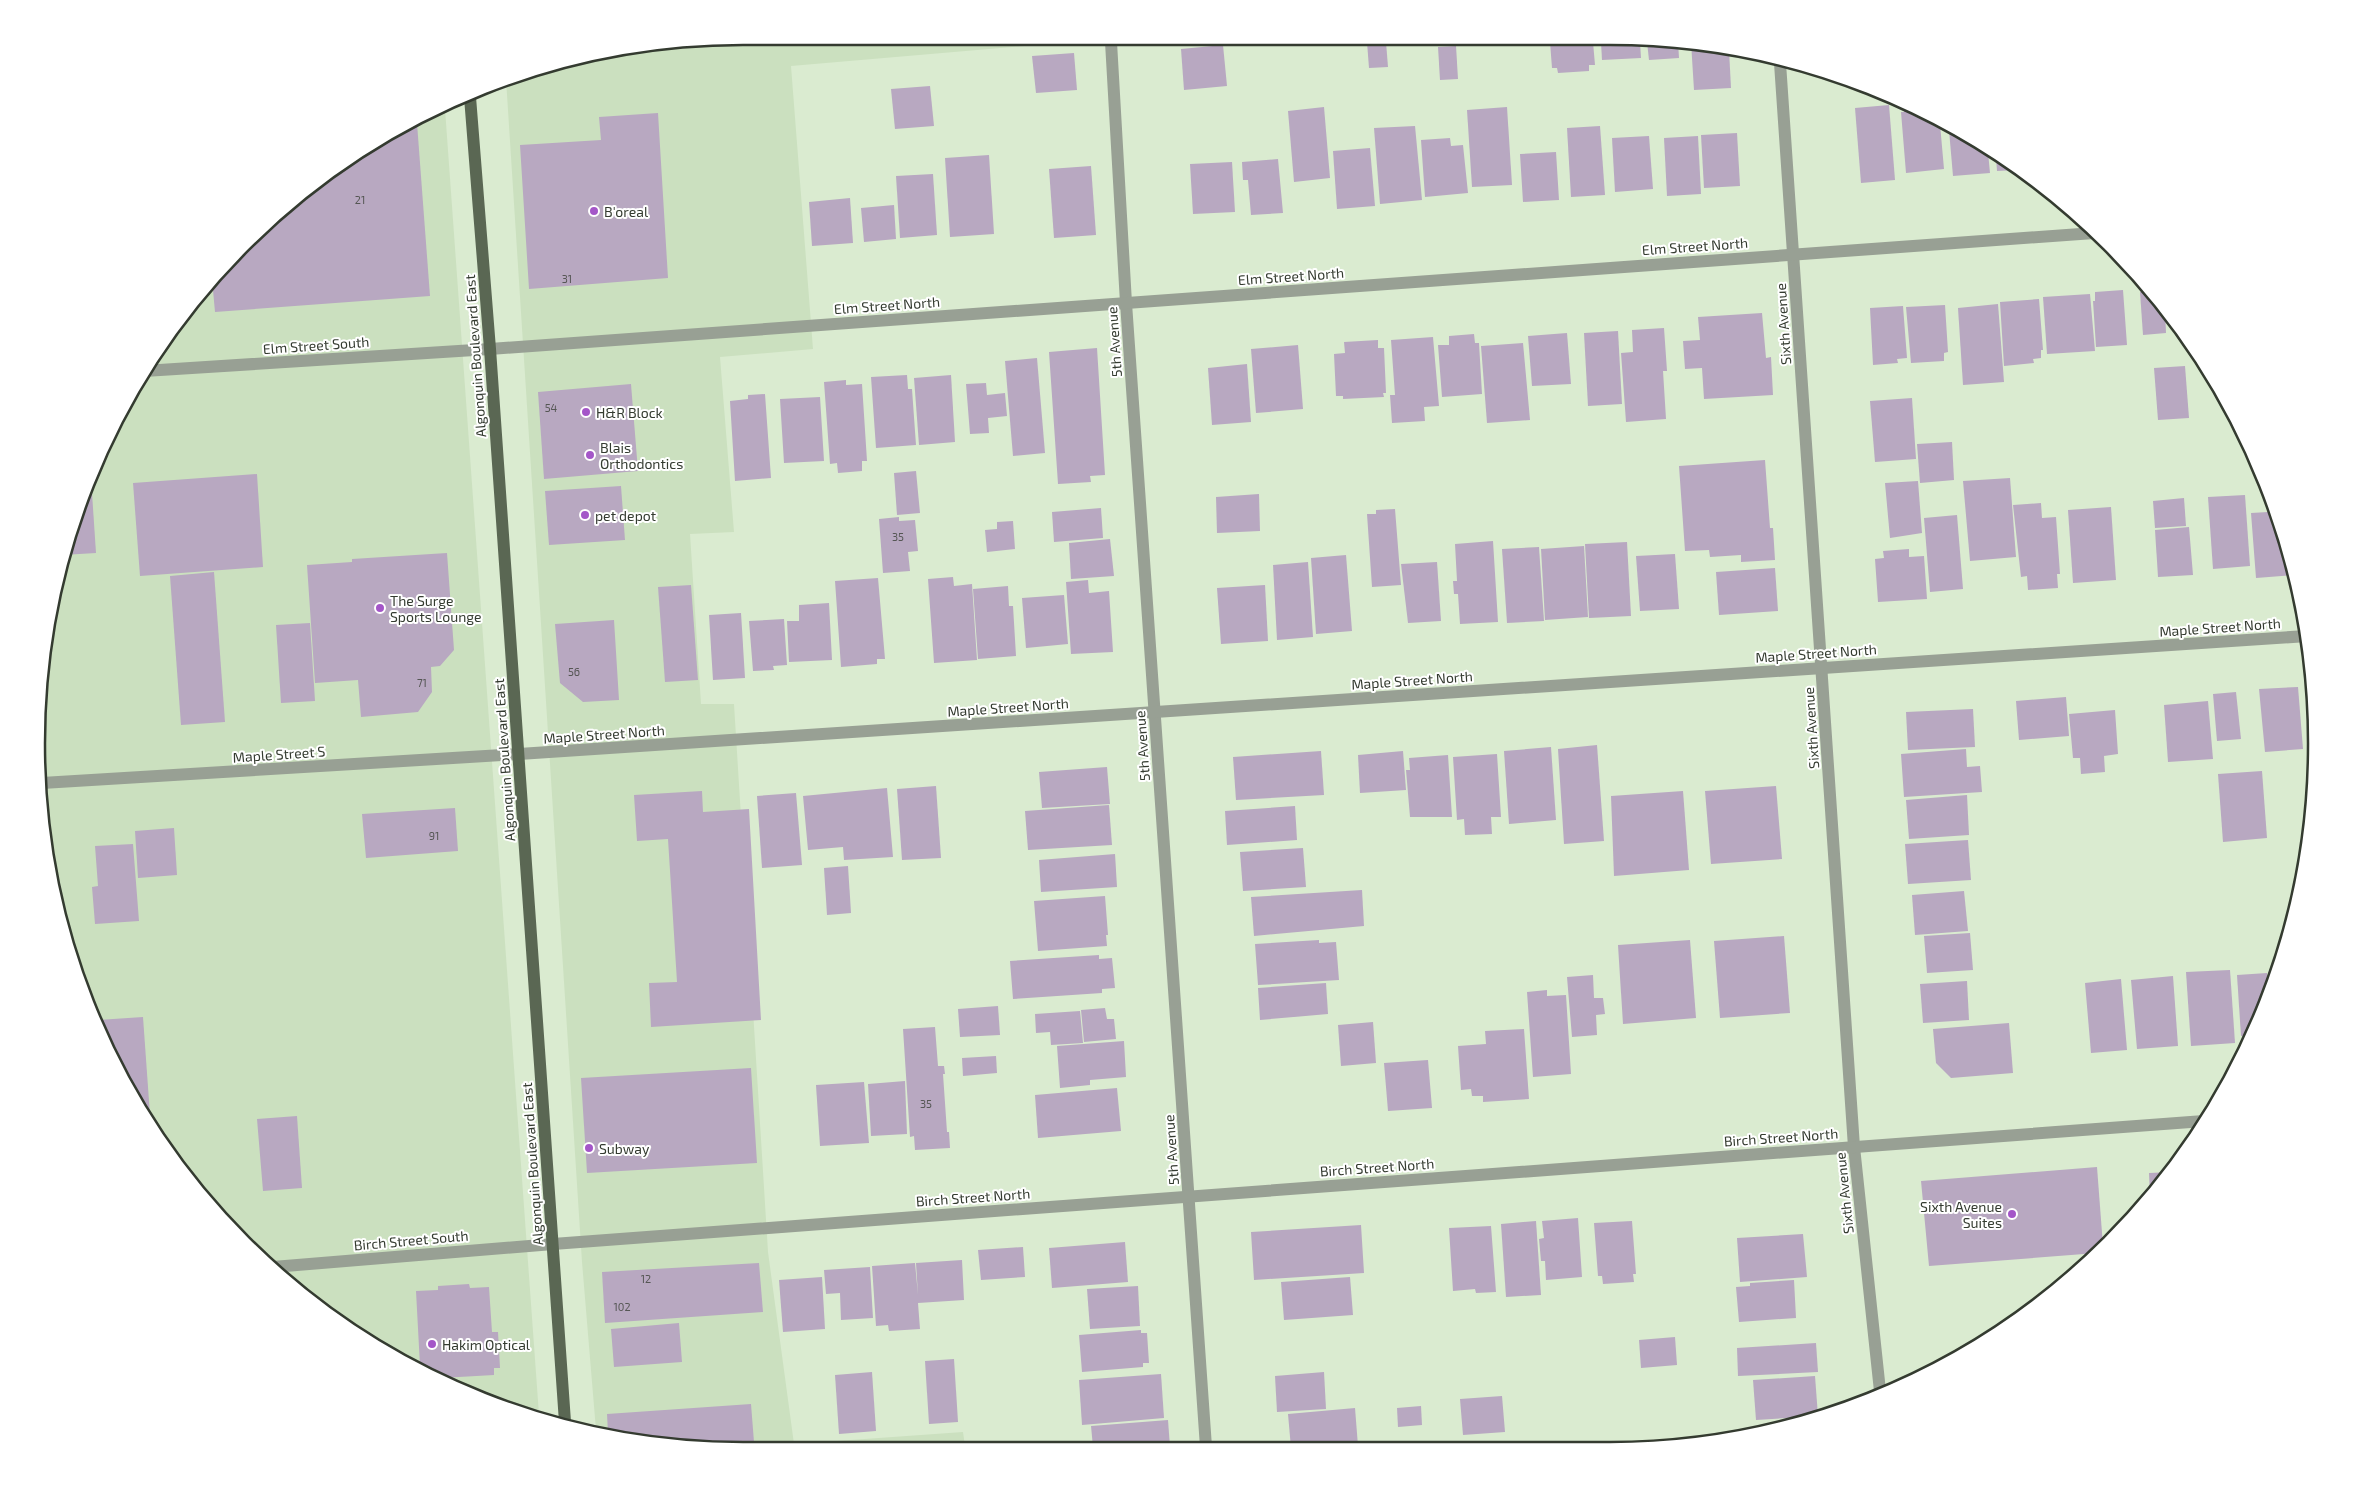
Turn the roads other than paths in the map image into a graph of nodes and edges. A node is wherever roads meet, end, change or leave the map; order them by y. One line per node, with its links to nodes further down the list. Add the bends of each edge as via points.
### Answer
1 (1111, 45): 6 (street, 5th Avenue)
2 (1780, 67): 5 (street, Sixth Avenue)
3 (470, 101): 7 (main road, Algonquin Boulevard East)
4 (2086, 234): 5 (street, Elm Street North)
5 (1794, 254): 6 (street, Elm Street North); 10 (street, Sixth Avenue)
6 (1126, 303): 7 (street, Elm Street North); 11 (street, 5th Avenue)
7 (490, 349): 8 (street, Elm Street South); 12 (main road, Algonquin Boulevard East)
8 (154, 370)
9 (2300, 636): 10 (street, Maple Street North)
10 (1822, 668): 11 (street, Maple Street North); 15 (street, Sixth Avenue)
11 (1155, 712): 12 (street, Maple Street North); 16 (street, 5th Avenue)
12 (518, 754): 13 (street, Maple Street S); 17 (main road, Algonquin Boulevard East)
13 (46, 784)
14 (2196, 1122): 15 (street, Birch Street North)
15 (1854, 1147): 16 (street, Birch Street North); 19 (street, Sixth Avenue)
16 (1189, 1196): 17 (street, Birch Street North); 21 (street, 5th Avenue)
17 (553, 1244): 18 (street, Birch Street South); 20 (main road, Algonquin Boulevard East)
18 (280, 1266)
19 (1880, 1388)
20 (565, 1418)
21 (1206, 1442)

